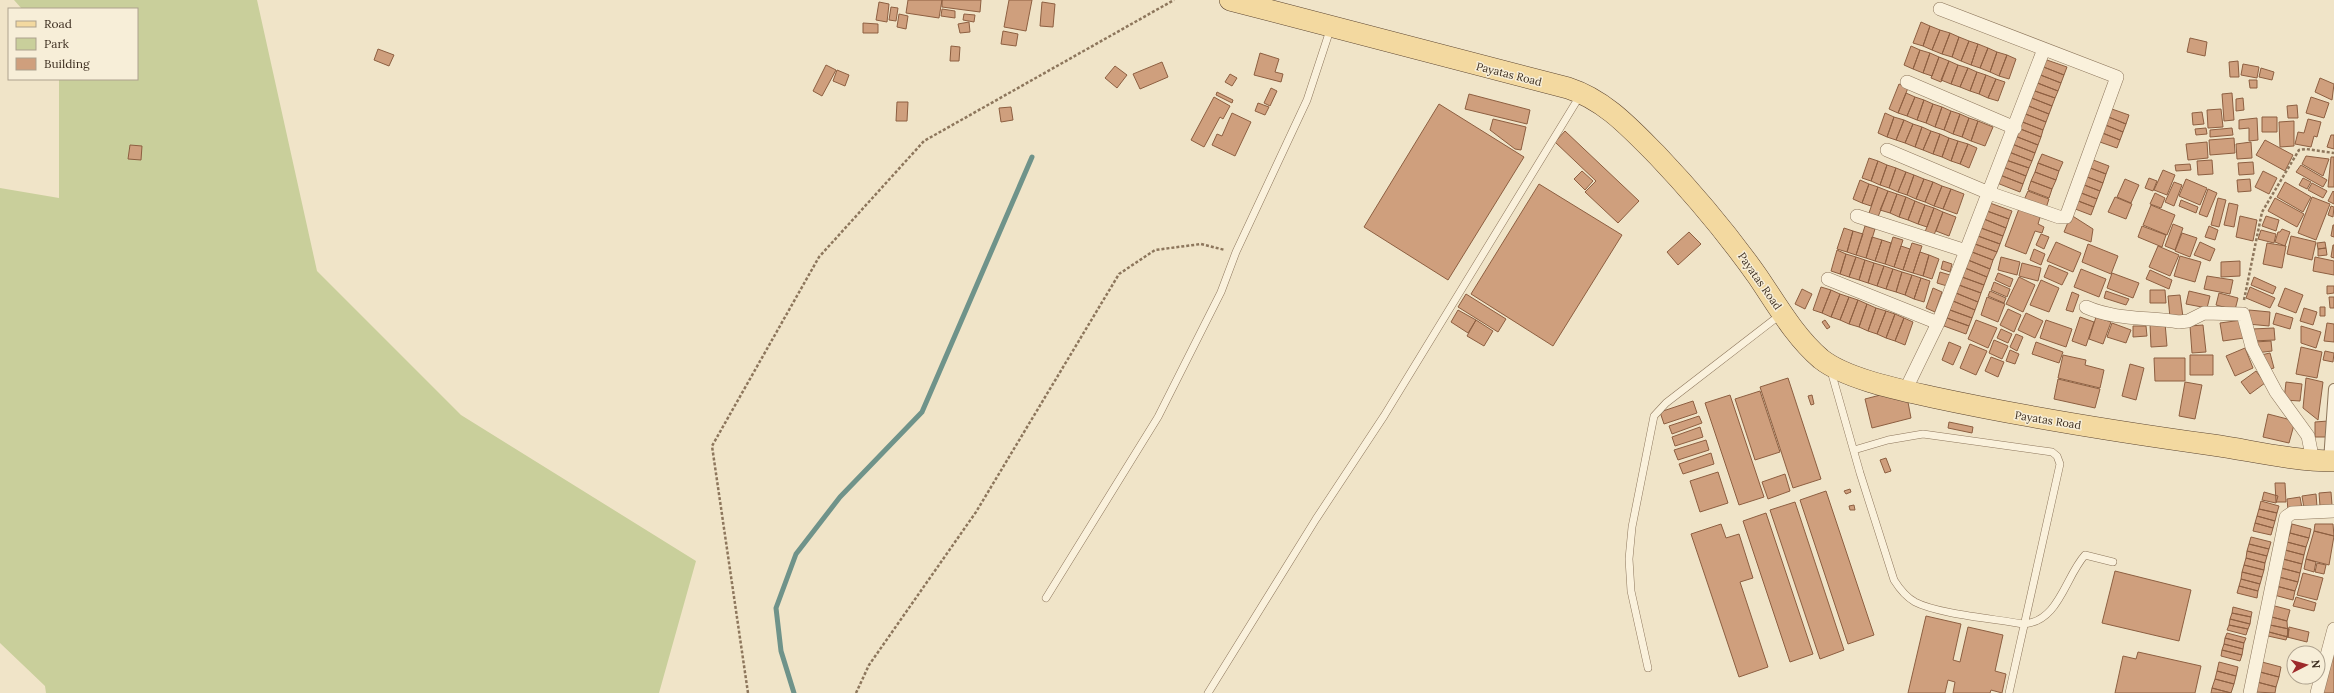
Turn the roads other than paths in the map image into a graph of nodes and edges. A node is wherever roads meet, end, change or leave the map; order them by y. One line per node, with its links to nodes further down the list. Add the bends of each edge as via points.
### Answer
1 (1230, 0): 3 (main road, Payatas Road)
2 (1940, 9): 4 (street)
3 (1331, 26): 6 (main road, Payatas Road); 23 (lane, via 1307,100 1236,252 1221,292 1158,416)
4 (2044, 49): 7 (street); 9 (street, via 2117,78 2066,216 2059,217)
5 (1907, 82): 7 (street)
6 (1581, 93): 14 (main road, Payatas Road, via 1599,102 1621,120 1694,193 1728,235); 27 (lane, via 1384,416)
7 (2015, 128): 9 (street)
8 (1887, 150): 9 (street)
9 (1989, 193): 11 (street)
10 (1857, 216): 11 (street)
11 (1966, 251): 15 (street)
12 (1828, 279): 15 (street)
13 (2086, 307): 20 (street, via 2100,313 2179,322 2188,321 2204,313 2243,314 2252,347 2276,392)
14 (1783, 313): 16 (main road, Payatas Road, via 1804,342); 26 (lane, via 1666,403 1654,416 1632,527 1629,559 1631,591)
15 (1938, 323): 18 (street)
16 (1830, 365): 18 (main road, Payatas Road, via 1858,377); 19 (lane)
17 (2334, 389): 20 (street)
18 (1905, 391): 20 (main road, Payatas Road, via 2053,422 2231,447 2272,456)
19 (1854, 450): 24 (lane, via 1894,580 1900,589 1913,601 1930,608); 24 (lane, via 1922,434 2052,452 2057,456 2060,464)
20 (2325, 461)
21 (2334, 511): 29 (street, via 2292,513 2286,517)
22 (2113, 562): 24 (lane, via 2085,555 2058,599 2042,618)
23 (1046, 598)
24 (2024, 624): 28 (lane)
25 (2334, 629): 30 (street)
26 (1648, 668)
27 (1208, 693)
28 (2009, 693)
29 (2250, 693)
30 (2317, 693)

